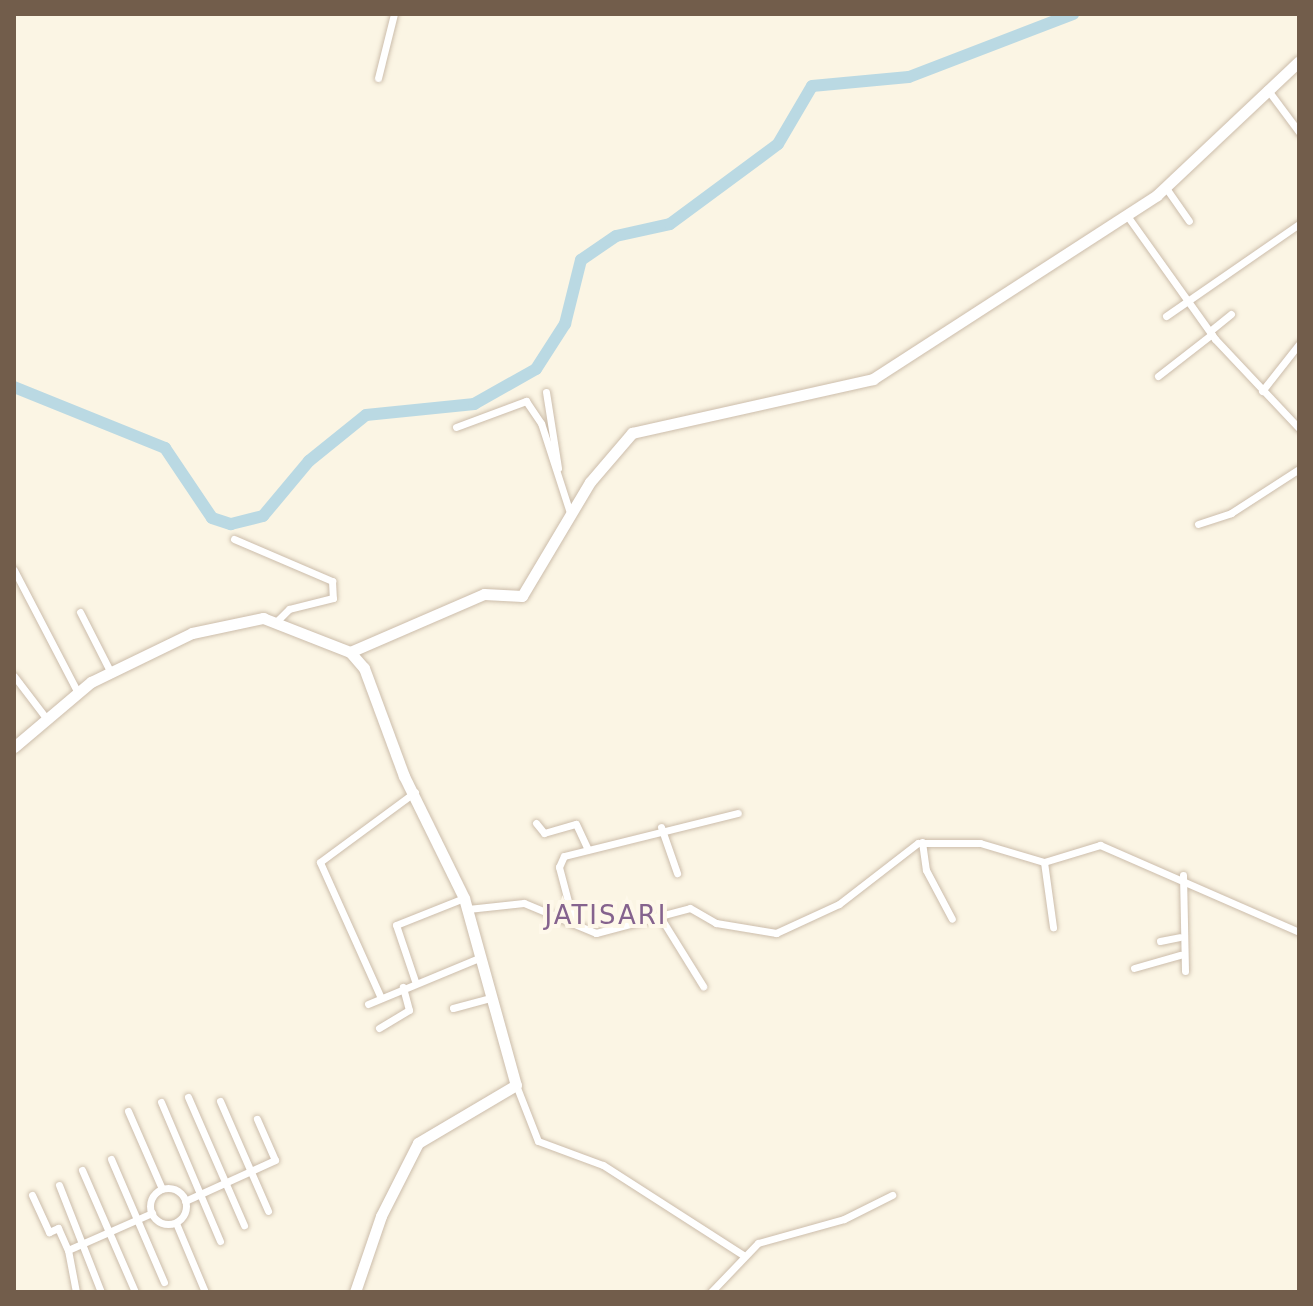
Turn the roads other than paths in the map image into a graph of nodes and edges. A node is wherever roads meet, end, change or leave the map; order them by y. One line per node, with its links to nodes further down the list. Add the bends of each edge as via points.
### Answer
1 (394, 14): 3 (street)
2 (1299, 61): 4 (street)
3 (378, 78)
4 (1266, 87): 5 (street); 6 (street)
5 (1299, 132)
6 (1166, 188): 7 (street); 8 (street)
7 (1128, 217): 10 (street); 22 (street, via 864,383 632,433 590,482)
8 (1189, 221)
9 (1299, 224): 10 (street, via 1246,255)
10 (1192, 305): 12 (street); 13 (street)
11 (1231, 314): 13 (street)
12 (1166, 316)
13 (1211, 333): 15 (street); 16 (street)
14 (1299, 344): 16 (street)
15 (1158, 376)
16 (1262, 391): 19 (street)
17 (546, 392): 20 (street)
18 (456, 427): 20 (street, via 526,401)
19 (1299, 428)
20 (558, 468): 22 (street)
21 (1299, 469): 23 (street, via 1231,513)
22 (573, 518): 28 (street, via 522,596 484,594)
23 (1198, 524)
24 (234, 539): 27 (street, via 324,575 336,588 333,598 289,609)
25 (14, 570): 31 (street)
26 (80, 612): 29 (street)
27 (277, 621): 28 (street); 29 (street, via 192,633)
28 (350, 652): 34 (street, via 364,668)
29 (110, 671): 31 (street)
30 (15, 679): 32 (street)
31 (77, 691): 32 (street)
32 (46, 718): 33 (street)
33 (14, 747)
34 (415, 792): 43 (street); 58 (street, via 320,862)
35 (738, 813): 37 (street, via 693,828 684,821)
36 (536, 823): 39 (street, via 544,833 576,824)
37 (661, 827): 39 (street); 41 (street)
38 (922, 842): 40 (street, via 980,843); 44 (street, via 840,903 776,933 716,923 694,908); 45 (street, via 926,870)
39 (587, 848): 46 (street, via 559,863)
40 (1044, 862): 42 (street, via 1107,846); 47 (street)
41 (677, 873)
42 (1183, 875): 48 (street); 49 (street)
43 (466, 903): 46 (street, via 518,902); 52 (street); 55 (street, via 396,925)
44 (659, 915): 46 (street, via 596,933); 56 (street)
45 (952, 919)
46 (573, 920)
47 (1053, 927)
48 (1299, 932)
49 (1180, 937): 50 (street); 51 (street)
50 (1160, 941)
51 (1180, 955): 53 (street); 54 (street)
52 (479, 958): 55 (street); 59 (street)
53 (1134, 968)
54 (1185, 971)
55 (415, 981): 57 (street)
56 (703, 986)
57 (403, 987): 58 (street); 62 (street, via 408,1011)
58 (381, 998): 60 (street)
59 (491, 998): 61 (street); 63 (street)
60 (368, 1004)
61 (453, 1008)
62 (379, 1028)
63 (516, 1085): 88 (street, via 538,1141 603,1165); 95 (street, via 418,1143 375,1229)
64 (188, 1097): 72 (street)
65 (220, 1101): 71 (street)
66 (161, 1102): 75 (street)
67 (128, 1111): 74 (street)
68 (257, 1119): 71 (street, via 275,1160)
69 (111, 1159): 81 (street)
70 (82, 1170): 84 (street)
71 (251, 1171): 72 (street); 79 (street)
72 (225, 1183): 75 (street); 83 (street)
73 (59, 1185): 86 (street)
74 (162, 1189): 78 (street, via 176,1189); 80 (street, via 150,1200)
75 (200, 1194): 78 (street); 85 (street)
76 (32, 1195): 87 (street, via 49,1232 58,1228)
77 (892, 1195): 88 (street, via 844,1219 777,1233)
78 (185, 1201): 82 (street)
79 (268, 1211)
80 (152, 1213): 81 (street); 82 (street)
81 (136, 1220): 84 (street); 89 (street)
82 (176, 1223): 94 (street)
83 (244, 1225)
84 (108, 1232): 86 (street); 93 (street)
85 (220, 1241)
86 (81, 1244): 87 (street); 92 (street)
87 (68, 1250): 90 (street, via 77,1270 68,1274)
88 (743, 1255): 96 (street)
89 (164, 1282)
90 (75, 1290): 91 (street)
91 (63, 1292)
92 (101, 1292)
93 (135, 1292)
94 (205, 1292)
95 (355, 1292)
96 (711, 1292)

